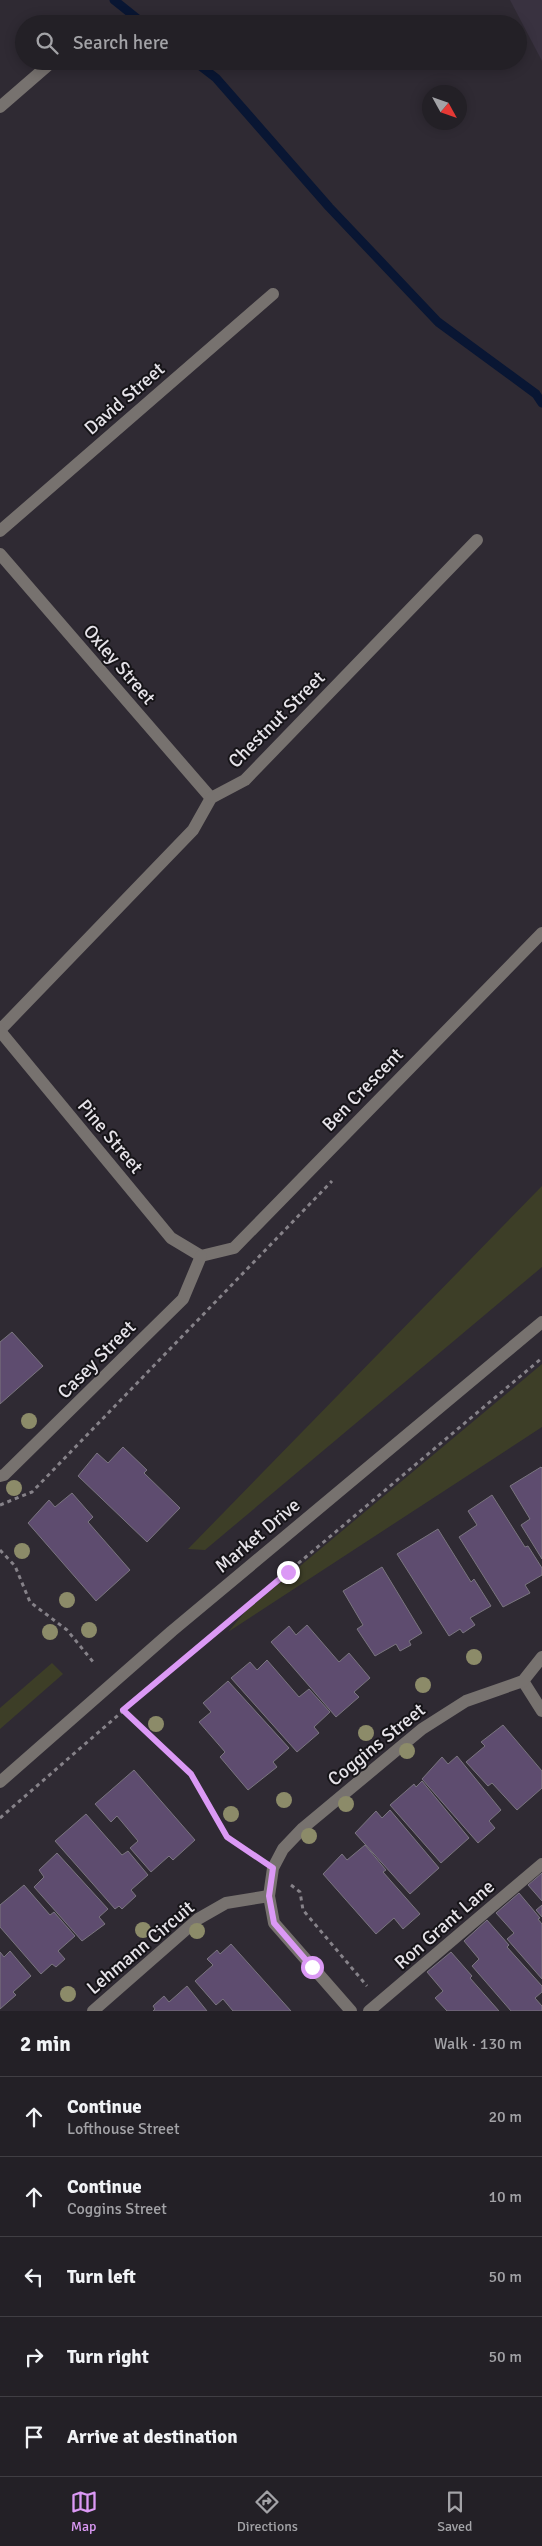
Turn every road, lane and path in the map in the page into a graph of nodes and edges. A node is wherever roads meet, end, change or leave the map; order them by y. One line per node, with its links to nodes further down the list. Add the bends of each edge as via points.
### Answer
1 (42, 70): 2 (street)
2 (0, 107)
3 (272, 294): 4 (street, David Street)
4 (0, 530)
5 (477, 540): 7 (street, Chestnut Street, via 245,780)
6 (0, 554): 7 (street, Oxley Street)
7 (211, 798): 9 (street, via 193,830)
8 (542, 933): 11 (street, Ben Crescent, via 234,1248)
9 (0, 1031): 11 (street, Pine Street, via 171,1238)
10 (336, 1177): 15 (path, via 32,1492)
11 (201, 1256): 14 (street, Casey Street, via 183,1299)
12 (542, 1322): 22 (street, Market Drive, via 187,1618)
13 (542, 1358): 20 (path)
14 (0, 1476)
15 (0, 1505)
16 (0, 1550): 18 (path, via 15,1566 30,1602 67,1630)
17 (542, 1657): 19 (street)
18 (94, 1663)
19 (522, 1681): 21 (street); 25 (street, Coggins Street, via 473,1697 422,1729 303,1828 283,1849)
20 (123, 1710): 23 (path); 25 (path, via 191,1774 227,1837)
21 (542, 1711)
22 (0, 1782)
23 (0, 1818)
24 (542, 1864): 27 (street, Ron Grant Lane)
25 (273, 1868): 26 (street, Coggins Street); 27 (path, via 300,1892 303,1910)
26 (269, 1896): 28 (street, Lehmann Circuit, via 226,1903 198,1919); 29 (street, Coggins Street, via 274,1923)
27 (381, 2002): 30 (street, Ron Grant Lane)
28 (93, 2011)
29 (351, 2011)
30 (369, 2011)

